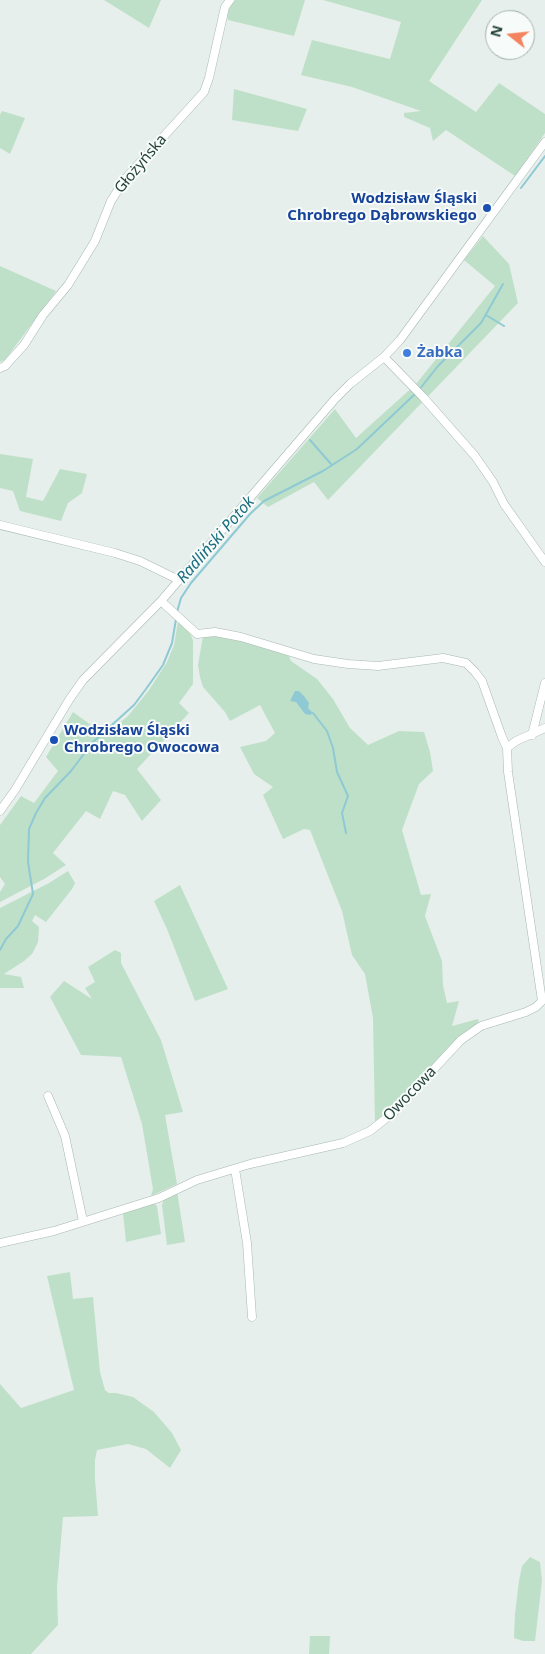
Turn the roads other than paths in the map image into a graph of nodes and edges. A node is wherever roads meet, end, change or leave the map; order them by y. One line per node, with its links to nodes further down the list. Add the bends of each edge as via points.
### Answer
1 (230, 0): 4 (street, Głożyńska, via 225,7 204,92 125,179 111,201 95,241 68,285 24,345)
2 (545, 142): 3 (street)
3 (384, 357): 6 (street, via 475,456); 7 (street, via 335,399)
4 (0, 368)
5 (0, 525): 7 (street, via 116,553)
6 (545, 562)
7 (179, 580): 8 (street)
8 (161, 601): 12 (street, via 196,634 215,632 242,636 322,660 378,666 443,658 466,663 482,681); 13 (street, via 83,680)
9 (545, 683): 11 (street)
10 (545, 728): 11 (street)
11 (532, 735): 12 (street)
12 (507, 748): 15 (street, Owocowa, via 542,1001 526,1012 481,1026 461,1040 394,1112 370,1131 343,1142)
13 (0, 811)
14 (48, 1096): 16 (street, via 65,1136)
15 (235, 1169): 16 (street, Owocowa, via 197,1180 159,1198); 18 (street, via 247,1243)
16 (83, 1221): 17 (street, Owocowa)
17 (0, 1243)
18 (252, 1317)

